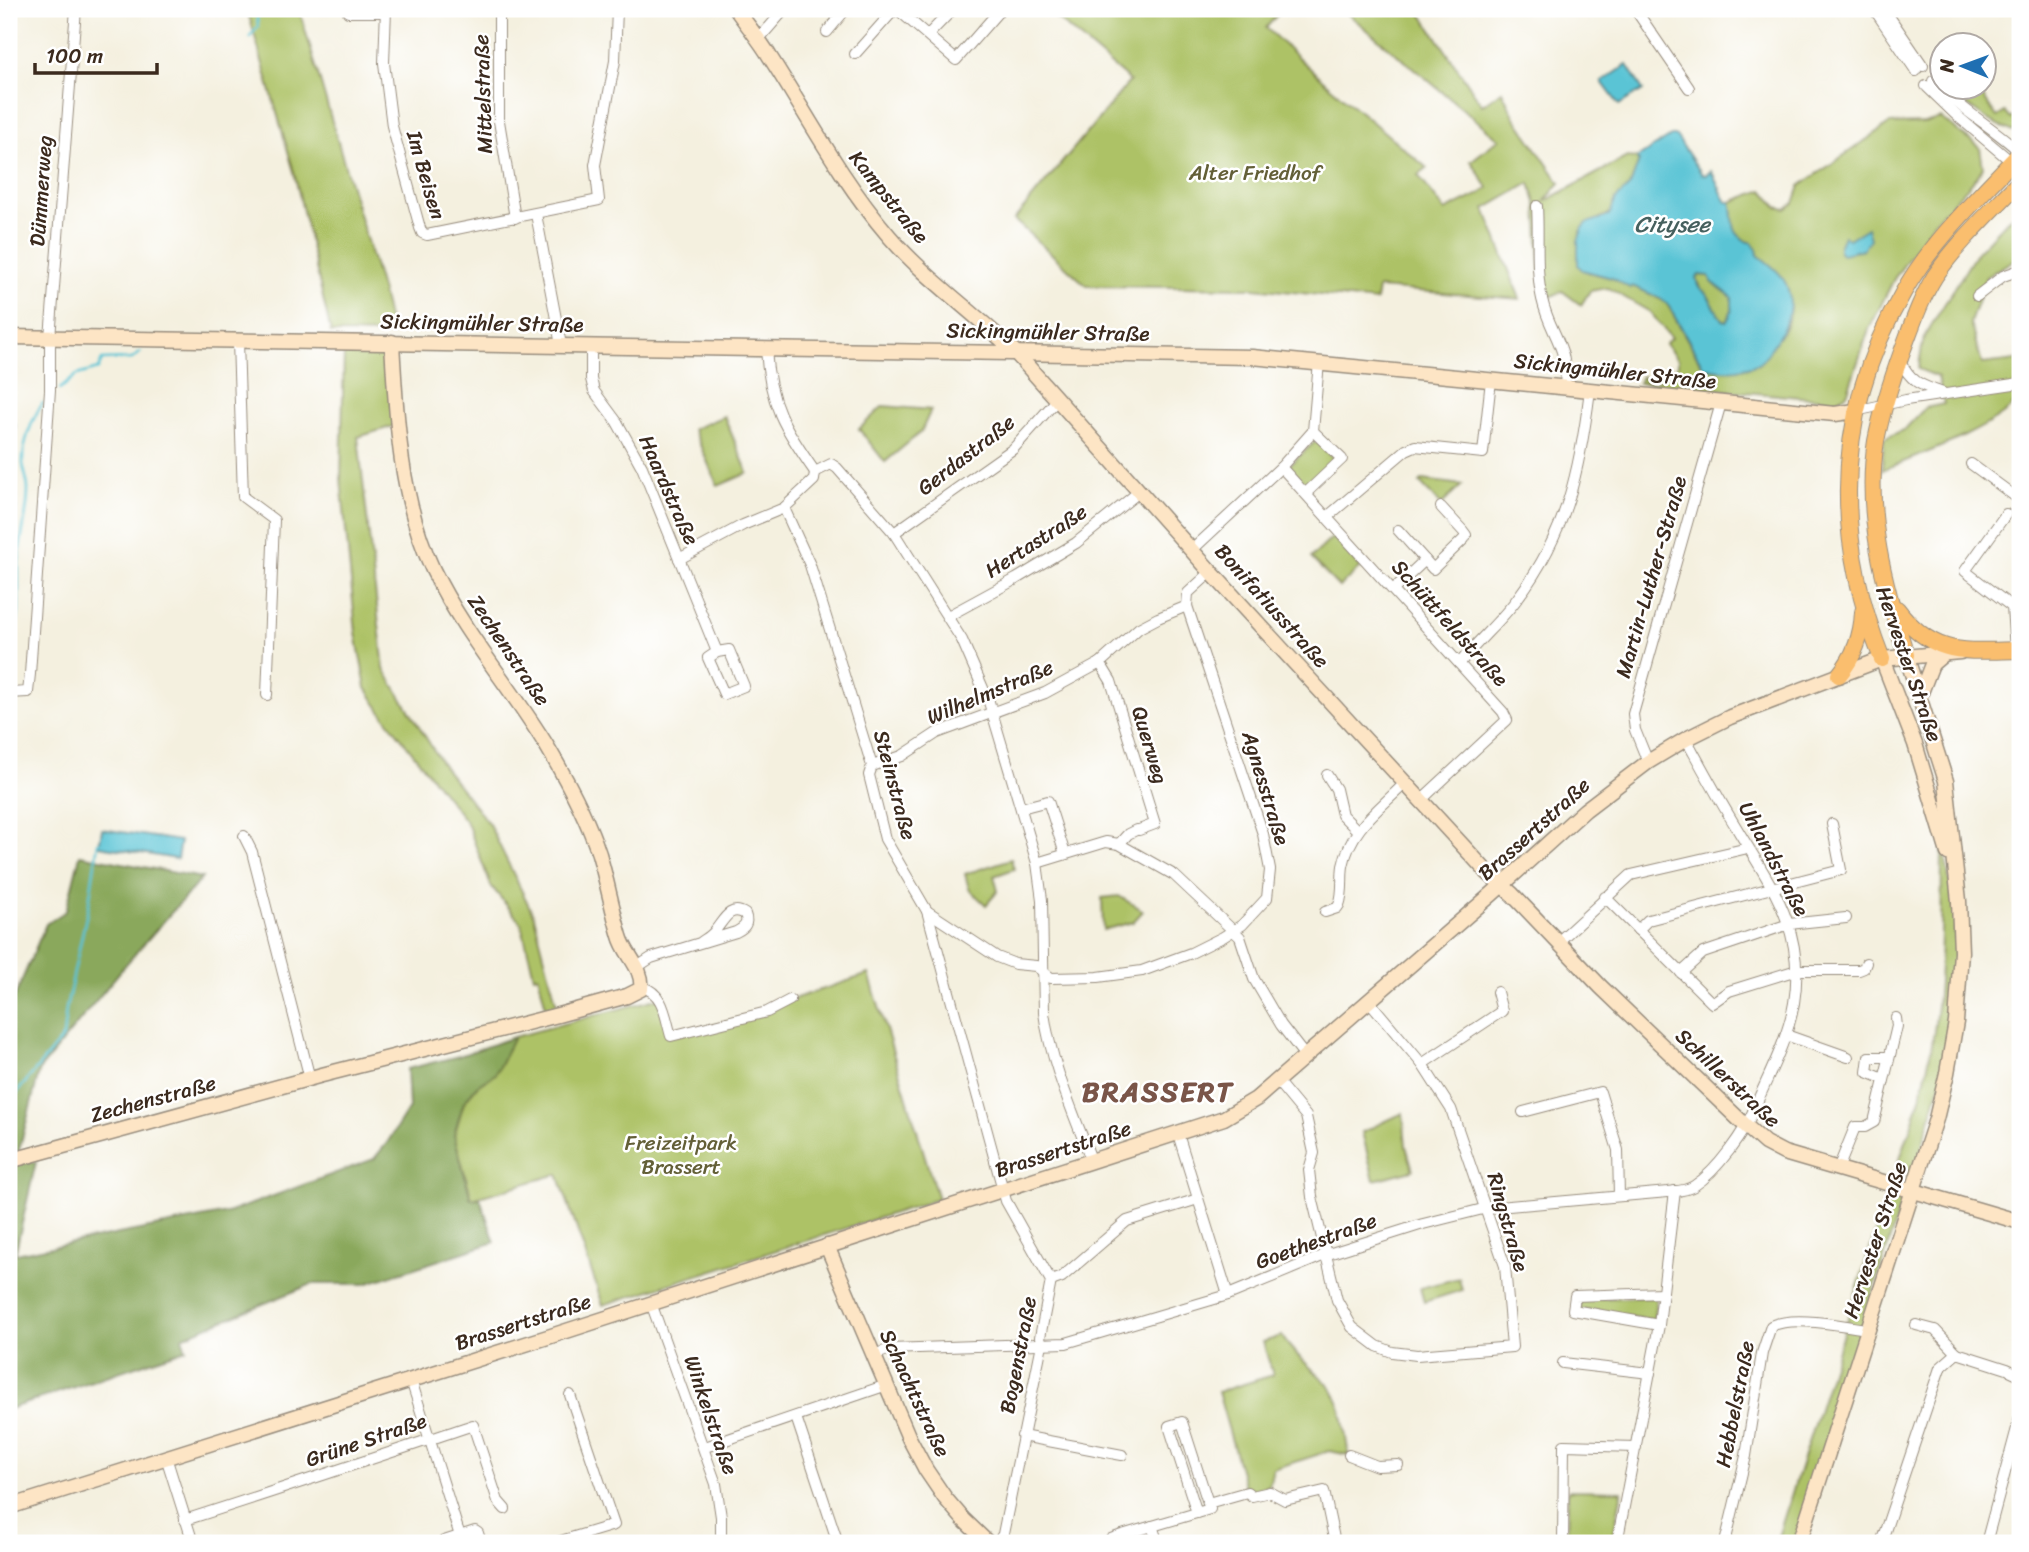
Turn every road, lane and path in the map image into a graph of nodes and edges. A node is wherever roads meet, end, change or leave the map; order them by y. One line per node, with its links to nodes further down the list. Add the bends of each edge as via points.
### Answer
1 (76, 9): 30 (street, Dümmerweg)
2 (348, 9): 13 (street, Im Beisen)
3 (499, 9): 25 (street, Mittelstraße, via 499,121)
4 (617, 9): 24 (street, Im Beisen, via 615,61 595,165 599,200)
5 (736, 9): 17 (street, Kampstraße)
6 (785, 9): 17 (street)
7 (846, 9): 15 (street)
8 (898, 9): 16 (street); 18 (street)
9 (953, 9): 16 (street)
10 (1635, 9): 19 (street)
11 (1874, 9): 12 (street, via 1920,69)
12 (1884, 9)
13 (385, 10): 25 (street, Im Beisen, via 384,63 392,126 422,233)
14 (998, 12): 16 (street, via 956,60)
15 (827, 32)
16 (928, 35)
17 (758, 40): 28 (street, Kampstraße, via 841,175 890,237)
18 (855, 54)
19 (1689, 88)
20 (1945, 102): 21 (street)
21 (2018, 159): 50 (main road, Hervester Straße, via 1948,231 1904,290 1880,338)
22 (2020, 181): 39 (main road, Hervester Straße, via 1934,278)
23 (1537, 206): 44 (street, via 1538,278 1546,316 1562,346)
24 (536, 214): 25 (street, Im Beisen); 33 (street)
25 (515, 218)
26 (2020, 270): 27 (street, via 2003,276)
27 (1977, 296)
28 (987, 324): 36 (street, via 985,341); 37 (street, Kampstraße)
29 (9, 337): 30 (street, Sickingmühler Straße)
30 (50, 338): 31 (street, Sickingmühler Straße); 82 (street, Dümmerweg, via 28,692)
31 (238, 341): 32 (street, Sickingmühler Straße); 83 (street, via 243,497 274,520)
32 (392, 342): 33 (street, Sickingmühler Straße); 113 (street, Zechenstraße, via 403,462 412,515 425,551 443,589 576,798 599,854 623,946)
33 (561, 345): 34 (street, Sickingmühler Straße)
34 (591, 345): 35 (street, Sickingmühler Straße); 65 (street, Haardstraße, via 594,391 642,467)
35 (765, 349): 36 (street, Sickingmühler Straße); 54 (street, via 778,414)
36 (976, 352): 37 (street, Sickingmühler Straße)
37 (1015, 352): 38 (street, Sickingmühler Straße); 42 (street, Bonifatiusstraße)
38 (1055, 354): 40 (street, Sickingmühler Straße); 42 (street, via 1045,362)
39 (1899, 359): 46 (street, via 1921,386); 49 (main road, Hervester Straße)
40 (1319, 362): 41 (street, Sickingmühler Straße); 51 (street)
41 (1491, 380): 44 (street, Sickingmühler Straße); 61 (street, via 1483,453 1415,446)
42 (1040, 381): 47 (street, Bonifatiusstraße)
43 (2020, 383): 46 (street)
44 (1565, 387): 45 (street, Sickingmühler Straße)
45 (1590, 390): 48 (street, Sickingmühler Straße); 80 (street, via 1579,466 1550,545 1518,598)
46 (1947, 395): 49 (street)
47 (1057, 400): 55 (street, Bonifatiusstraße); 63 (street, Gerdastraße, via 1013,449)
48 (1721, 403): 50 (street, Sickingmühler Straße, via 1835,414); 87 (street, Martin-Luther-Straße, via 1633,713)
49 (1885, 405): 50 (street); 69 (main road, Hervester Straße, via 1876,444 1874,510)
50 (1855, 411): 71 (main road, Hervester Straße, via 1848,519)
51 (1312, 431): 53 (street); 56 (street, via 1342,459)
52 (1971, 464): 57 (street)
53 (1281, 467): 56 (street, Schüttfeldstraße); 64 (street)
54 (815, 472): 58 (street, via 814,480); 63 (street, via 831,464 837,468)
55 (1140, 491): 64 (street, Bonifatiusstraße); 72 (street, Hertastraße, via 1076,543)
56 (1306, 494): 61 (street, Schüttfeldstraße)
57 (2020, 499)
58 (783, 508): 65 (street); 88 (street, Steinstraße, via 810,565)
59 (1441, 508): 66 (street, via 1466,535 1433,569)
60 (2006, 514): 73 (street, via 1965,571 2012,607)
61 (1328, 517): 68 (street, Schüttfeldstraße)
62 (1398, 530): 66 (street)
63 (894, 533): 72 (street)
64 (1192, 550): 67 (street, Bonifatiusstraße)
65 (678, 559): 74 (street, Haardstraße)
66 (1425, 560): 68 (street)
67 (1211, 572): 70 (street, via 1188,593); 90 (street, Bonifatiusstraße)
68 (1394, 589): 80 (street, Schüttfeldstraße)
69 (1889, 599): 75 (main road, via 1922,636); 77 (main road, Hervester Straße)
70 (1187, 606): 79 (street, Wilhelmstraße, via 1139,628); 109 (street, Agnesstraße, via 1263,834 1270,870 1266,898)
71 (1864, 606): 78 (main road, Hervester Straße); 81 (main road, via 1857,647)
72 (948, 616): 85 (street)
73 (2017, 650): 75 (main road, Brassertstraße)
74 (718, 652): 74 (street, Haardstraße, via 729,650 744,686 724,694 708,658)
75 (1962, 652): 76 (street, Brassertstraße)
76 (1945, 653): 77 (street, Brassertstraße); 84 (street, via 1932,664)
77 (1906, 655): 78 (street, Brassertstraße); 84 (street, Hervester Straße)
78 (1882, 659): 81 (street, Brassertstraße); 103 (street, Hervester Straße, via 1919,757)
79 (1100, 663): 85 (street, Wilhelmstraße, via 1045,693); 96 (street, Querweg, via 1111,681 1154,824 1128,834)
80 (1460, 663): 91 (street, Schüttfeldstraße, via 1507,720)
81 (1839, 675): 86 (street, Brassertstraße)
82 (9, 693)
83 (267, 695)
84 (1920, 695): 103 (street, Hervester Straße, via 1946,781)
85 (993, 712): 88 (street, Wilhelmstraße, via 937,733 902,756); 92 (street)
86 (1686, 739): 87 (street, Brassertstraße); 97 (street, Uhlandstraße)
87 (1648, 762): 100 (street, Brassertstraße, via 1609,790)
88 (872, 766): 104 (street, Steinstraße, via 869,775 886,839)
89 (1327, 775): 94 (street, via 1342,814)
90 (1405, 783): 91 (street, Bonifatiusstraße); 94 (street)
91 (1420, 800): 100 (street, Bonifatiusstraße)
92 (1021, 808): 98 (street, via 1048,801); 99 (street)
93 (1832, 824): 101 (street, via 1841,870)
94 (1357, 830): 105 (street, via 1343,867 1339,905)
95 (244, 835): 127 (street)
96 (1119, 844): 98 (street, via 1106,842); 109 (street, via 1174,874)
97 (1748, 848): 101 (street, Uhlandstraße); 102 (street, via 1631,875)
98 (1065, 854): 99 (street)
99 (1037, 863): 116 (street)
100 (1502, 885): 110 (street, Schillerstraße); 120 (street, Brassertstraße)
101 (1771, 887): 107 (street, Uhlandstraße); 108 (street, via 1648,920)
102 (1605, 897): 108 (street); 110 (street)
103 (1959, 901): 137 (street, Hervester Straße, via 1961,965 1954,1040)
104 (927, 911): 116 (street, Agnesstraße, via 979,947 1016,964 1036,966); 136 (street, Steinstraße)
105 (1325, 912)
106 (1846, 918): 107 (street)
107 (1789, 924): 114 (street, Uhlandstraße); 115 (street, via 1703,953)
108 (1638, 930): 115 (street)
109 (1233, 931): 116 (street, Agnesstraße, via 1142,971 1086,978); 123 (street, via 1240,937 1267,1003)
110 (1558, 942): 131 (street, Schillerstraße)
111 (699, 943): 111 (street, via 744,928 745,914 731,912); 113 (street)
112 (1866, 963): 114 (street, via 1858,970)
113 (637, 967): 117 (street, Zechenstraße)
114 (1797, 970): 115 (street, via 1729,991 1712,1003); 122 (street, Uhlandstraße)
115 (1681, 973)
116 (1044, 974): 134 (street, via 1046,1030)
117 (642, 987): 119 (street, via 652,989 660,998 671,1036 767,1012); 127 (street, Zechenstraße, via 627,996)
118 (1497, 992): 126 (street, via 1502,1011)
119 (790, 1000)
120 (1369, 1001): 123 (street, Brassertstraße); 126 (street, Ringstraße)
121 (1896, 1018): 125 (street)
122 (1786, 1035): 124 (street); 131 (street, Uhlandstraße)
123 (1305, 1056): 129 (street, Brassertstraße)
124 (1849, 1057)
125 (1889, 1057): 128 (street); 128 (street, via 1870,1057 1867,1072)
126 (1422, 1064): 141 (street, Ringstraße, via 1451,1109)
127 (310, 1079): 133 (street, Zechenstraße)
128 (1884, 1079): 135 (street, via 1874,1122 1855,1127)
129 (1277, 1081): 132 (street, Brassertstraße, via 1224,1118); 144 (street, Ringstraße, via 1306,1116 1314,1153 1309,1170 1312,1197)
130 (1524, 1112): 139 (street, via 1600,1092 1618,1150)
131 (1747, 1125): 135 (street, Schillerstraße, via 1784,1153); 138 (street, Goethestraße, via 1700,1181)
132 (1178, 1134): 134 (street, Brassertstraße); 140 (street)
133 (9, 1161)
134 (1092, 1162): 136 (street, Brassertstraße)
135 (1838, 1169): 137 (street, Schillerstraße)
136 (1004, 1191): 143 (street, Brassertstraße); 145 (street, Bogenstraße)
137 (1913, 1191): 142 (street, Schillerstraße); 151 (street, Hervester Straße)
138 (1675, 1192): 139 (street, Goethestraße); 146 (street)
139 (1619, 1196): 141 (street, Goethestraße)
140 (1198, 1199): 145 (street, Bogenstraße, via 1127,1221 1062,1277); 147 (street)
141 (1487, 1208): 144 (street, Goethestraße); 144 (street, Ringstraße, via 1505,1266 1512,1347 1417,1355 1377,1346 1352,1327 1337,1300)
142 (2020, 1222)
143 (827, 1246): 148 (street, Brassertstraße); 154 (street, Schachtstraße)
144 (1325, 1255): 147 (street, Goethestraße)
145 (1051, 1281): 152 (street, Bogenstraße)
146 (1663, 1293): 149 (street); 149 (street, via 1574,1296 1573,1310)
147 (1228, 1295): 152 (street, Goethestraße, via 1066,1343)
148 (651, 1303): 158 (street, Brassertstraße); 165 (street, Winkelstraße)
149 (1659, 1325): 156 (street)
150 (1916, 1325): 153 (street, via 1935,1331)
151 (1868, 1329): 191 (street, Hebbelstraße, via 1795,1322 1771,1326); 192 (street, Hervester Straße)
152 (1042, 1344): 154 (street, Goethestraße, via 890,1349); 163 (street, Bogenstraße)
153 (1957, 1353): 157 (street); 193 (street, via 1940,1368 1933,1385)
154 (874, 1355): 159 (street, Schachtstraße)
155 (1563, 1363): 156 (street)
156 (1650, 1373): 166 (street)
157 (2020, 1375)
158 (411, 1380): 164 (street); 169 (street, Brassertstraße)
159 (887, 1385): 161 (street); 185 (street, Schachtstraße, via 926,1470 945,1498)
160 (570, 1395): 182 (street, via 614,1525)
161 (796, 1417): 165 (street); 184 (street)
162 (2020, 1417): 194 (street)
163 (1022, 1436): 167 (street, Bogenstraße); 186 (street, Bogenstraße)
164 (429, 1439): 173 (street, Grüne Straße, via 473,1424 498,1501); 175 (street, Grüne Straße); 177 (street)
165 (705, 1447): 183 (street, Winkelstraße, via 716,1484)
166 (1636, 1447): 189 (street, via 1564,1445); 190 (street)
167 (1122, 1455)
168 (1349, 1455): 170 (street, via 1377,1466)
169 (166, 1457): 172 (street, Brassertstraße); 175 (street)
170 (1398, 1465)
171 (1209, 1506): 174 (street); 174 (street, via 1182,1422 1169,1426); 188 (street, via 1247,1492 1252,1496 1270,1492 1285,1500 1324,1491)
172 (9, 1507)
173 (505, 1509)
174 (1197, 1513): 176 (street)
175 (185, 1520): 180 (street)
176 (1152, 1526): 178 (street); 187 (street)
177 (460, 1536): 179 (street); 181 (street, via 475,1531)
178 (1110, 1541)
179 (441, 1542)
180 (193, 1543)
181 (481, 1543)
182 (554, 1543)
183 (721, 1543)
184 (838, 1543)
185 (988, 1543)
186 (998, 1543)
187 (1158, 1543)
188 (1335, 1543)
189 (1563, 1543)
190 (1617, 1543)
191 (1725, 1543)
192 (1799, 1543)
193 (1881, 1543)
194 (1986, 1543)

